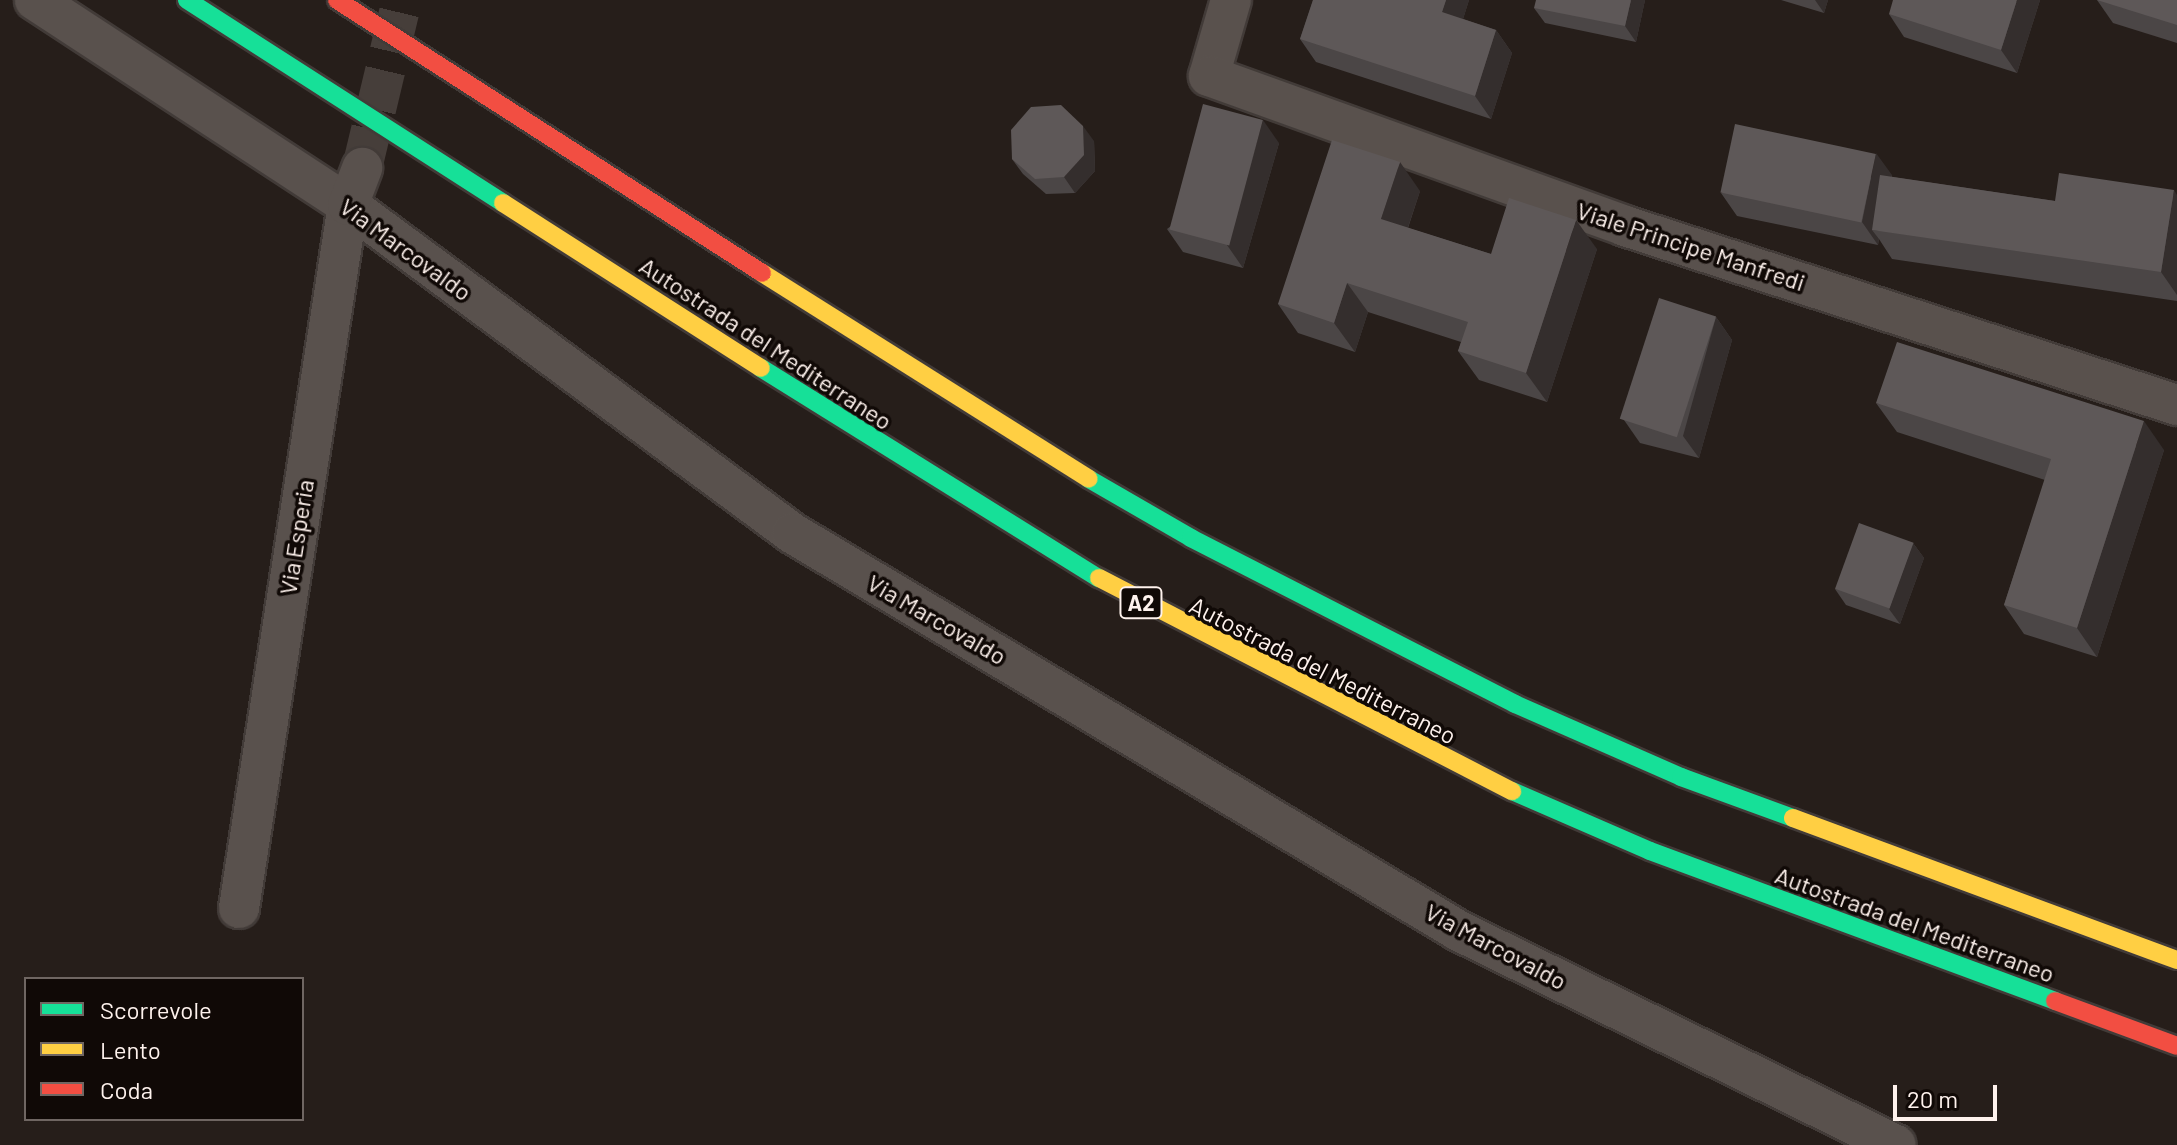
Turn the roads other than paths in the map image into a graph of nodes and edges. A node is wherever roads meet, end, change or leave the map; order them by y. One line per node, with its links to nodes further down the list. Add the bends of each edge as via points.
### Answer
1 (35, 0): 6 (street, Via Marcovaldo)
2 (187, 0): 10 (highway, Autostrada del Mediterraneo / A2, via 990,515 1152,609 1481,777 1650,851)
3 (337, 0): 9 (highway, via 1033,447 1191,538 1515,704 1681,777)
4 (1231, 0): 7 (street, Viale Principe Manfredi, via 1209,76 1625,226)
5 (362, 168): 6 (street, Via Esperia)
6 (348, 205): 8 (street, Via Esperia); 11 (street, Via Marcovaldo, via 792,533 1459,931)
7 (2177, 405)
8 (239, 908)
9 (2177, 960)
10 (2177, 1046)
11 (1895, 1145)

